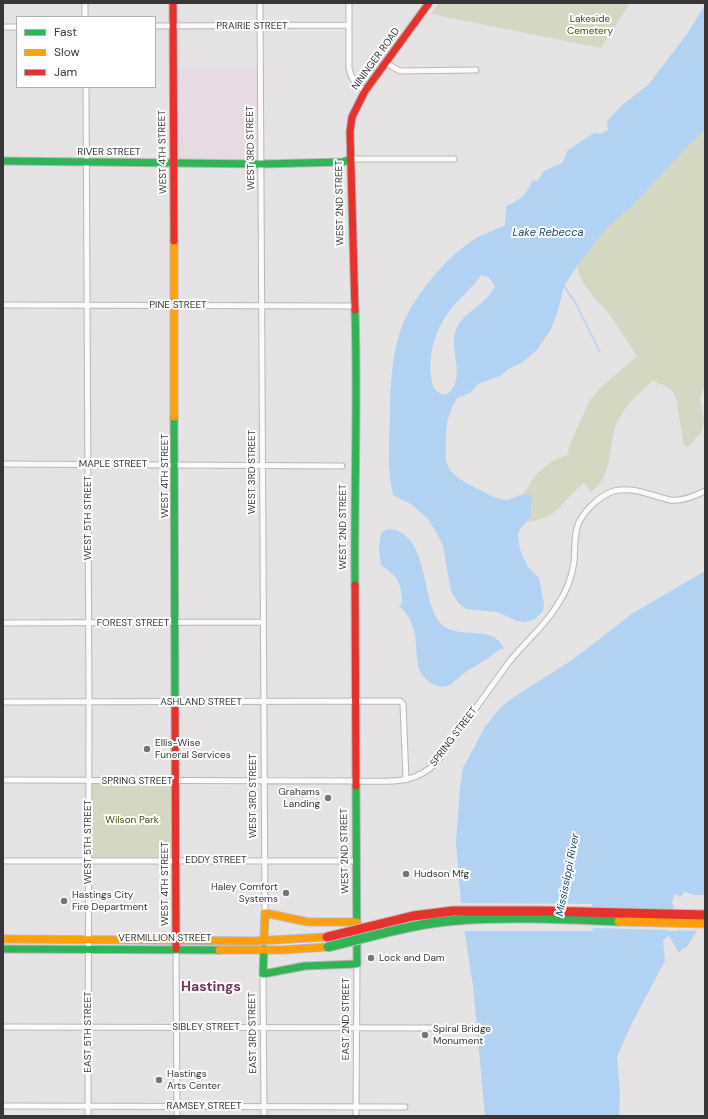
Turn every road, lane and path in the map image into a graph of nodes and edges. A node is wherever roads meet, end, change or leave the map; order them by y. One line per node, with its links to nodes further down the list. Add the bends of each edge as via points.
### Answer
1 (85, 3): 6 (street)
2 (173, 3): 9 (main road, WEST 4TH STREET)
3 (260, 3): 10 (street, WEST 3RD STREET)
4 (349, 3): 7 (street)
5 (429, 3): 13 (main road, NININGER ROAD)
6 (85, 16)
7 (349, 25): 10 (street, PRAIRIE STREET); 16 (street, via 349,68 355,83)
8 (156, 26): 9 (street, PRAIRIE STREET)
9 (173, 26): 10 (street, PRAIRIE STREET); 22 (main road, WEST 4TH STREET)
10 (260, 26): 23 (street, WEST 3RD STREET)
11 (3, 27): 12 (street)
12 (16, 27)
13 (386, 63): 14 (street, via 400,70); 16 (main road, NININGER ROAD)
14 (476, 70)
15 (86, 88): 21 (street, WEST 5TH STREET)
16 (365, 91): 17 (main road, NININGER ROAD, via 352,117)
17 (350, 132): 18 (main road, WEST 2ND STREET)
18 (350, 159): 19 (street, RIVER STREET); 23 (main road, RIVER STREET, via 343,162); 28 (main road, WEST 2ND STREET)
19 (454, 159)
20 (3, 161): 21 (main road, RIVER STREET)
21 (86, 163): 22 (main road, RIVER STREET); 25 (street, WEST 5TH STREET)
22 (174, 164): 23 (main road, RIVER STREET); 26 (main road, WEST 4TH STREET)
23 (262, 164): 27 (street, WEST 3RD STREET)
24 (3, 304): 25 (street, PINE STREET)
25 (87, 305): 26 (street, PINE STREET); 30 (street, WEST 5TH STREET)
26 (175, 305): 27 (street, PINE STREET); 31 (main road, WEST 4TH STREET)
27 (263, 306): 28 (street, PINE STREET); 32 (street, WEST 3RD STREET)
28 (354, 306): 39 (main road, WEST 2ND STREET, via 357,380 354,498)
29 (3, 464): 30 (street, MAPLE STREET)
30 (87, 464): 31 (street, MAPLE STREET); 37 (street, WEST 5TH STREET)
31 (176, 465): 32 (street, MAPLE STREET); 38 (main road, WEST 4TH STREET)
32 (263, 465): 33 (street, MAPLE STREET); 35 (street, WEST 3RD STREET)
33 (342, 466)
34 (705, 491): 45 (street, SPRING STREET, via 695,496 671,500 636,490 614,491 593,502 577,527 574,564 559,604 543,626 509,662 437,762 429,771)
35 (263, 622): 38 (street, FOREST STREET); 42 (street, WEST 3RD STREET)
36 (3, 623): 37 (street, FOREST STREET)
37 (88, 623): 38 (street, FOREST STREET); 43 (street, WEST 5TH STREET)
38 (176, 623): 41 (main road, WEST 4TH STREET)
39 (355, 701): 42 (street, ASHLAND STREET); 45 (street, ASHLAND STREET, via 400,701 403,704); 49 (main road, WEST 2ND STREET)
40 (3, 702): 43 (street, ASHLAND STREET)
41 (176, 702): 42 (street, ASHLAND STREET); 43 (street, ASHLAND STREET); 47 (main road, WEST 4TH STREET)
42 (264, 702): 48 (street, WEST 3RD STREET)
43 (89, 703): 46 (street, WEST 5TH STREET)
44 (3, 780): 46 (street, SPRING STREET)
45 (406, 780): 49 (street, SPRING STREET)
46 (88, 781): 47 (street, SPRING STREET); 50 (street, WEST 5TH STREET)
47 (176, 781): 48 (street, SPRING STREET); 51 (main road, WEST 4TH STREET)
48 (264, 781): 49 (street, SPRING STREET); 53 (street, WEST 3RD STREET)
49 (355, 782): 54 (main road, WEST 2ND STREET)
50 (88, 860): 51 (street, EDDY STREET); 52 (street, EDDY STREET); 60 (street, WEST 5TH STREET)
51 (176, 860): 53 (street, EDDY STREET); 61 (main road, WEST 4TH STREET)
52 (3, 861)
53 (264, 861): 54 (street, EDDY STREET); 55 (street, WEST 3RD STREET)
54 (356, 861): 57 (main road, WEST 2ND STREET)
55 (265, 913): 57 (main road, via 308,922); 62 (main road, WEST 3RD STREET)
56 (705, 915): 62 (main road, VERMILLION STREET, bridge, via 453,911 413,916 327,937)
57 (357, 922): 66 (main road, EAST 2ND STREET)
58 (705, 923): 62 (main road, VERMILLION STREET, bridge, via 555,919 460,920 426,924 328,947)
59 (3, 939): 60 (main road, VERMILLION STREET)
60 (88, 939): 61 (main road, VERMILLION STREET); 64 (street, WEST 5TH STREET)
61 (176, 939): 62 (main road, VERMILLION STREET); 65 (main road, WEST 4TH STREET)
62 (264, 945): 65 (main road, VERMILLION STREET); 67 (main road, EAST 3RD STREET)
63 (3, 949): 64 (main road, VERMILLION STREET)
64 (88, 949): 65 (main road, VERMILLION STREET); 69 (street, EAST 5TH STREET)
65 (176, 949): 70 (street)
66 (357, 964): 67 (main road, via 305,966); 72 (street, EAST 2ND STREET)
67 (263, 974): 71 (street, EAST 3RD STREET)
68 (3, 1027): 69 (street, SIBLEY STREET)
69 (87, 1027): 70 (street, SIBLEY STREET); 75 (street, EAST 5TH STREET)
70 (177, 1027): 71 (street, SIBLEY STREET); 76 (street)
71 (264, 1027): 72 (street, SIBLEY STREET); 77 (street, EAST 3RD STREET)
72 (357, 1027): 73 (street, SIBLEY STREET); 78 (street, EAST 2ND STREET)
73 (434, 1028)
74 (3, 1106): 75 (street, RAMSEY STREET)
75 (88, 1106): 76 (street, RAMSEY STREET); 80 (street, EAST 5TH STREET)
76 (177, 1106): 77 (street, RAMSEY STREET); 81 (street)
77 (264, 1106): 78 (street, RAMSEY STREET); 82 (street, EAST 3RD STREET)
78 (356, 1106): 79 (street, RAMSEY STREET); 83 (street, EAST 2ND STREET)
79 (405, 1107)
80 (88, 1116)
81 (177, 1116)
82 (264, 1116)
83 (356, 1116)

